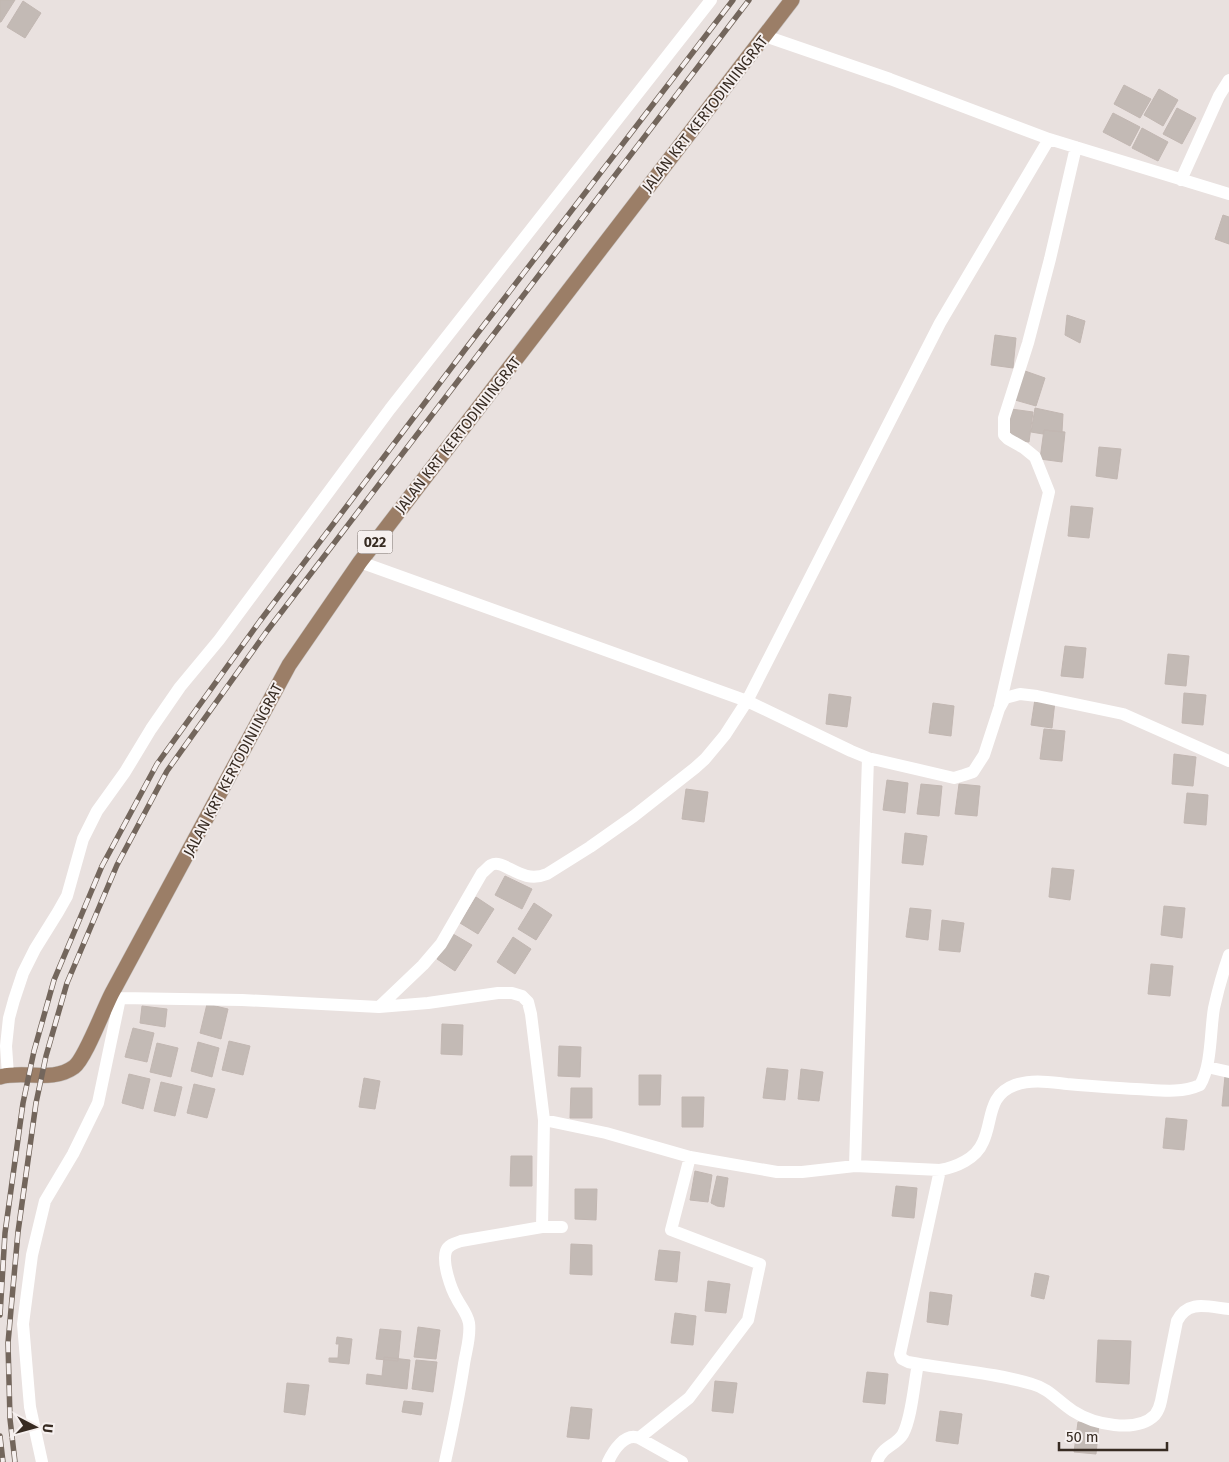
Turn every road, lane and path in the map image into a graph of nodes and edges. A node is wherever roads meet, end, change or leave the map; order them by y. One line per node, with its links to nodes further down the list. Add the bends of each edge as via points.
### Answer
1 (792, 0): 3 (main road, JALAN KRT KERTODINIINGRAT / 022)
2 (705, 2): 19 (street, via 180,687 97,811 82,839 66,896 23,973 9,1018)
3 (764, 36): 5 (street); 9 (main road, JALAN KRT KERTODINIINGRAT / 022)
4 (1229, 80): 7 (street)
5 (1049, 139): 6 (street); 10 (street, via 940,323)
6 (1076, 147): 7 (street); 11 (street, via 1028,343 1004,418 1004,435 1034,457 1049,492)
7 (1181, 180): 8 (street)
8 (1229, 194)
9 (360, 562): 10 (street); 15 (main road, JALAN KRT KERTODINIINGRAT / 022, via 289,665)
10 (747, 701): 12 (street); 16 (street, via 706,759 634,816 572,859 534,878 498,864 490,865 482,873 441,944)
11 (999, 709): 12 (street, via 984,755 973,772 954,778); 13 (street, via 1005,698 1020,694 1123,714)
12 (868, 758): 22 (street)
13 (1229, 761)
14 (1229, 955): 17 (street, via 1214,1008)
15 (116, 997): 16 (street); 19 (main road, JALAN KRT KERTODINIINGRAT / 022, via 76,1065 50,1076); 29 (street, via 98,1103 45,1201 32,1255 23,1324 30,1407)
16 (379, 1007): 20 (street, via 498,993 522,996 528,1002 531,1014)
17 (1207, 1067): 18 (street); 23 (street, via 1200,1085 1179,1091 1040,1080 1014,1085 997,1097 984,1142 977,1152 952,1168)
18 (1229, 1072)
19 (4, 1076)
20 (544, 1120): 21 (street, via 606,1133); 24 (street)
21 (690, 1157): 22 (street, via 777,1172); 28 (street, via 671,1230 760,1264 748,1320 689,1398)
22 (855, 1166): 23 (street)
23 (940, 1170): 27 (street, via 900,1354 902,1360)
24 (542, 1227): 25 (street); 30 (street, via 461,1241 446,1250 449,1281 466,1314 469,1338)
25 (562, 1227)
26 (1229, 1310): 27 (street, via 1190,1306 1182,1312 1177,1320 1157,1413 1140,1424 1102,1423 1084,1417 1032,1384)
27 (918, 1364): 33 (street, via 907,1425 902,1435 882,1451)
28 (639, 1438): 31 (street, via 626,1439); 32 (street)
29 (42, 1462)
30 (445, 1462)
31 (608, 1462)
32 (682, 1462)
33 (877, 1462)

